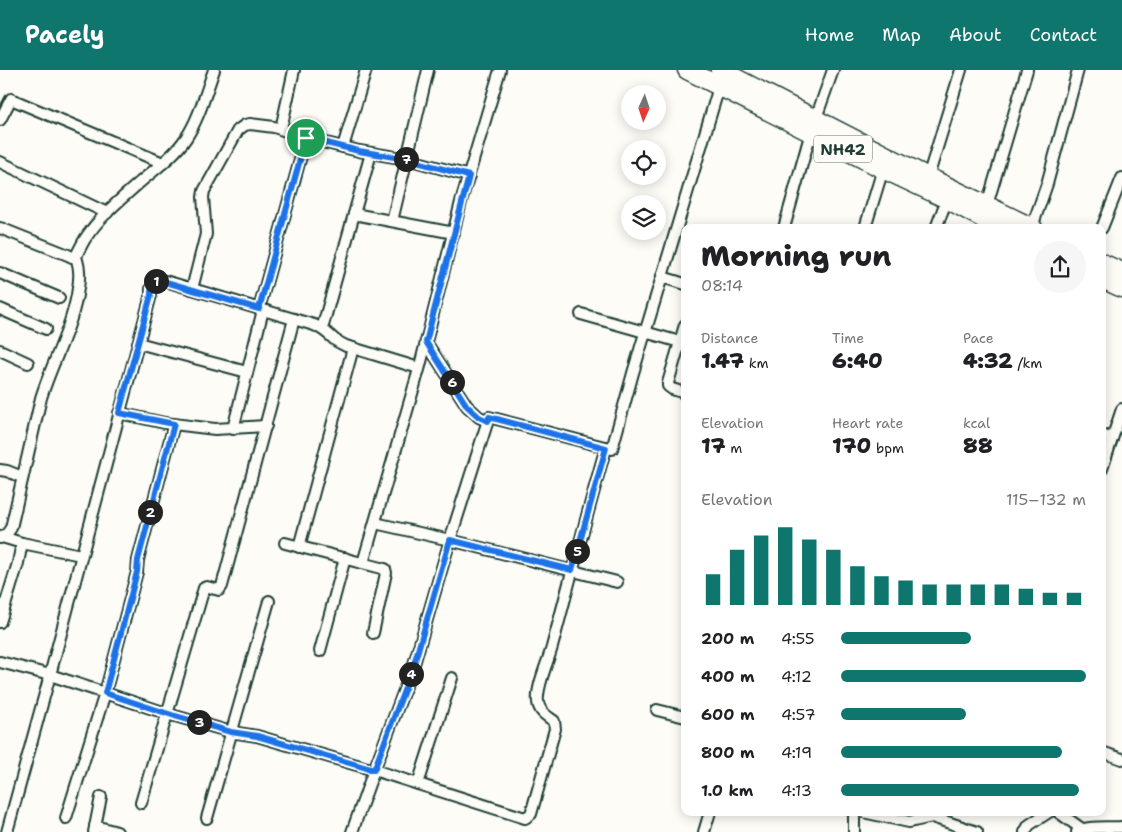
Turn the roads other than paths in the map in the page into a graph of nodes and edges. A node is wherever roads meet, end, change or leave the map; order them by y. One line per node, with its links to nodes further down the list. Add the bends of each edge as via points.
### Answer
1 (214, 70): 20 (street, via 187,136)
2 (294, 70): 14 (street)
3 (366, 70): 16 (street)
4 (428, 70): 18 (street)
5 (500, 70): 22 (street)
6 (687, 70): 11 (highway, NH42)
7 (833, 70): 13 (street)
8 (961, 70): 23 (street)
9 (1027, 70): 26 (street)
10 (1078, 70): 35 (street)
11 (729, 76): 13 (highway, NH42); 43 (street)
12 (0, 120): 20 (street, via 12,99)
13 (813, 125): 21 (highway, NH42); 23 (highway, NH42); 30 (street)
14 (281, 129): 15 (street); 47 (street, via 256,124 242,127 216,169 203,194 206,234)
15 (306, 138): 16 (street); 50 (street)
16 (343, 147): 17 (street)
17 (370, 153): 18 (street); 28 (street)
18 (406, 159): 22 (street); 29 (street)
19 (0, 162): 27 (street)
20 (163, 163): 27 (street)
21 (883, 169): 25 (highway, NH42); 31 (street)
22 (469, 176): 38 (street)
23 (928, 177): 26 (highway, NH42)
24 (1122, 178): 36 (street)
25 (947, 199): 32 (street); 33 (highway, NH42)
26 (987, 205): 34 (highway, NH42)
27 (107, 213): 39 (street, via 95,225)
28 (354, 214): 29 (street); 54 (street)
29 (392, 221): 38 (street)
30 (785, 224)
31 (866, 224)
32 (938, 224)
33 (993, 224)
34 (1026, 224)
35 (1033, 224)
36 (1104, 224)
37 (0, 228): 39 (street)
38 (454, 233): 57 (street)
39 (76, 256): 75 (street, via 80,280 74,311 43,392)
40 (1106, 265): 42 (highway)
41 (0, 272): 48 (street)
42 (1122, 272)
43 (662, 277): 45 (street); 55 (street)
44 (1106, 281): 46 (highway)
45 (681, 283)
46 (1122, 288)
47 (192, 289): 50 (street); 59 (street, via 159,280 154,282)
48 (60, 298)
49 (0, 309): 53 (street)
50 (261, 309): 52 (street); 64 (street)
51 (581, 314): 55 (street)
52 (294, 319): 54 (street); 70 (street)
53 (46, 329)
54 (322, 329): 60 (street, via 337,342)
55 (646, 332): 58 (street); 73 (street, via 612,449)
56 (681, 339): 58 (street)
57 (426, 342): 63 (street); 68 (street, via 467,406)
58 (680, 342): 65 (street, via 668,386)
59 (138, 343): 64 (street); 67 (street)
60 (353, 348): 63 (street); 81 (street)
61 (0, 350): 62 (street)
62 (28, 363)
63 (419, 368): 76 (street)
64 (247, 372): 71 (street)
65 (681, 392)
66 (1122, 409): 72 (street)
67 (119, 413): 69 (street); 82 (street)
68 (488, 421): 73 (street, via 489,417); 78 (street)
69 (174, 424): 71 (street); 94 (street)
70 (266, 426): 71 (street); 96 (street, via 222,586 218,590 204,588)
71 (233, 429)
72 (1107, 437)
73 (606, 448): 85 (street)
74 (0, 470): 75 (street)
75 (22, 477): 77 (street, via 9,532)
76 (374, 523): 78 (street); 84 (street)
77 (1, 537): 79 (street)
78 (450, 540): 85 (street); 101 (street, via 414,664)
79 (22, 543): 82 (street); 88 (street)
80 (285, 543): 81 (street)
81 (299, 547): 83 (street)
82 (81, 555): 92 (street)
83 (345, 558): 84 (street); 90 (street)
84 (363, 563): 89 (street, via 383,568 386,573)
85 (572, 570): 86 (street); 102 (street, via 538,692 539,707 554,721 556,729 530,814 520,817)
86 (617, 582)
87 (269, 601): 98 (street)
88 (0, 622)
89 (373, 633)
90 (320, 651)
91 (0, 662): 92 (street)
92 (50, 675): 94 (street); 115 (street)
93 (452, 678): 102 (street)
94 (105, 693): 96 (street); 110 (street)
95 (657, 710): 97 (street)
96 (167, 713): 98 (street); 104 (street)
97 (681, 716)
98 (231, 732): 101 (street, via 257,736); 111 (street)
99 (1106, 753): 100 (street)
100 (1122, 759)
101 (374, 770): 102 (street); 117 (street)
102 (418, 784)
103 (101, 797): 113 (street)
104 (141, 803)
105 (709, 816): 118 (street)
106 (854, 816): 119 (street)
107 (881, 816): 120 (street, via 909,822 932,817)
108 (1043, 816): 121 (street)
109 (1063, 816): 114 (street)
110 (66, 818)
111 (207, 818)
112 (1122, 827): 114 (street)
113 (95, 829): 116 (street)
114 (1080, 831)
115 (7, 832)
116 (117, 832)
117 (352, 832)
118 (704, 832)
119 (854, 832)
120 (977, 832)
121 (1024, 832)

